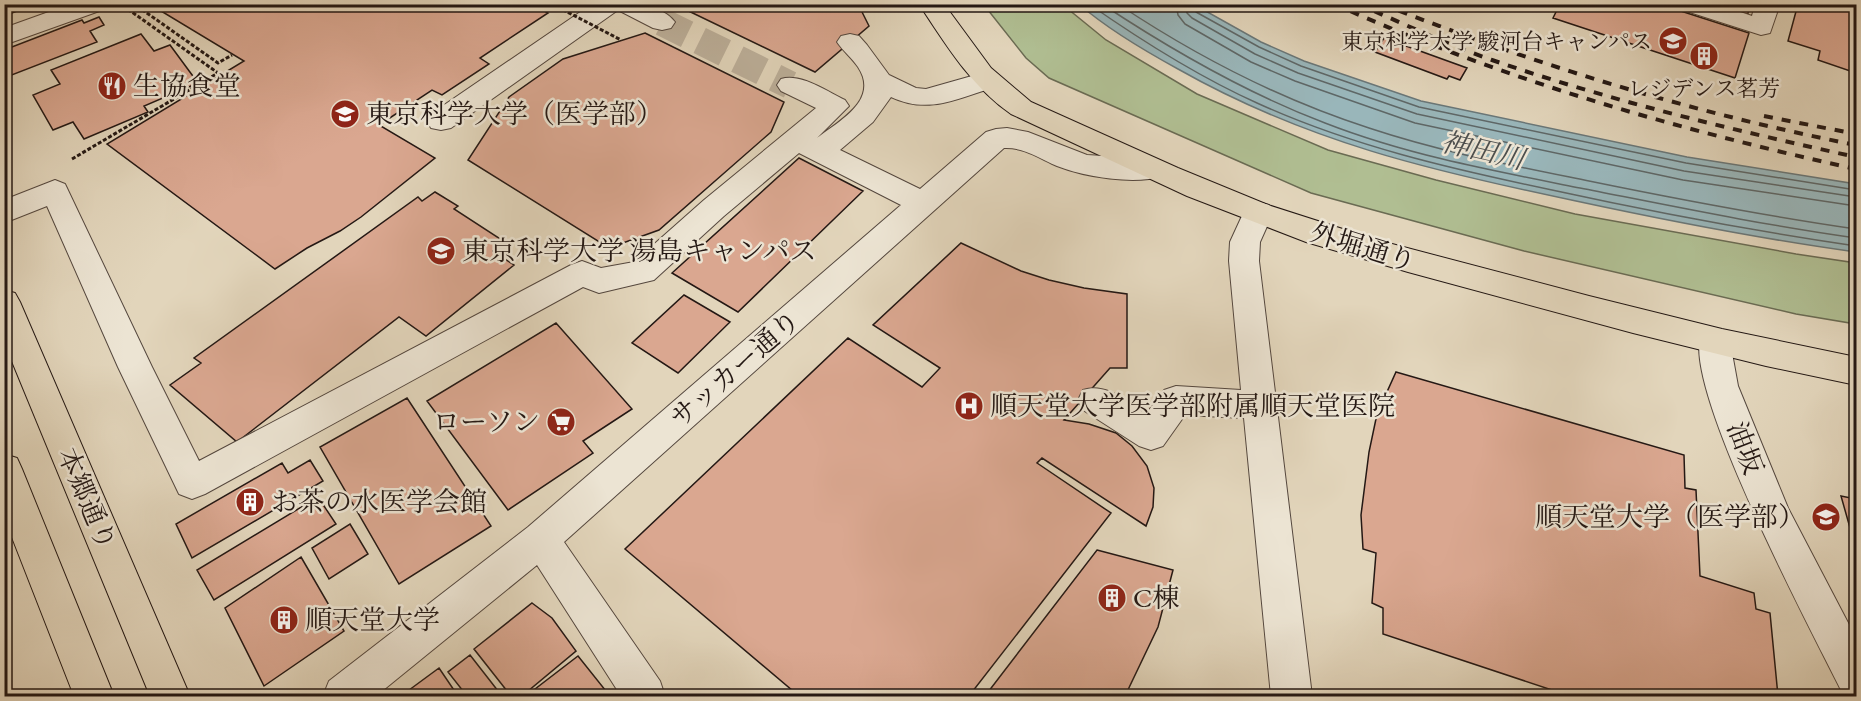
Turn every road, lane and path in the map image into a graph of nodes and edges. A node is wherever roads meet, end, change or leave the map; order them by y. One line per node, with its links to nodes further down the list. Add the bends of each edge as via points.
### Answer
1 (96, 4): 12 (street)
2 (125, 4): 10 (path)
3 (552, 4): 13 (path, bridge)
4 (609, 4): 21 (street)
5 (626, 4): 11 (street)
6 (931, 4): 19 (main road, 外堀通り)
7 (1689, 4): 8 (street, via 1761,27)
8 (1768, 4)
9 (139, 5): 10 (path); 16 (path)
10 (129, 10): 17 (path)
11 (662, 22)
12 (4, 37)
13 (621, 40)
14 (850, 42): 18 (street)
15 (232, 55): 16 (path)
16 (218, 63): 17 (path)
17 (209, 68): 23 (path, via 218,74)
18 (878, 81): 19 (street, via 910,96 926,98); 22 (street, via 875,102)
19 (986, 81): 24 (main road, 外堀通り, via 1021,108)
20 (790, 85): 22 (street, via 835,106)
21 (441, 121)
22 (807, 146): 25 (street); 26 (street, via 714,208 643,272 599,281 582,273 192,483 55,191)
23 (72, 159)
24 (1153, 169): 25 (street, サッカー通り, via 1081,164 1019,138 1006,137 996,139); 27 (main road, 外堀通り)
25 (923, 203): 34 (street, サッカー通り)
26 (4, 212)
27 (1258, 213): 29 (main road, 外堀通り, via 1356,247); 32 (street, via 1245,242 1244,261)
28 (4, 302): 37 (main road, 本郷通り)
29 (1714, 342): 30 (main road, 外堀通り); 35 (street, 油坂, via 1721,386 1772,515)
30 (1857, 371)
31 (1095, 400): 32 (street, via 1150,435 1176,400)
32 (1260, 405): 40 (street)
33 (6, 478): 36 (main road)
34 (542, 539): 38 (street, サッカー通り); 39 (street)
35 (1857, 678)
36 (94, 696)
37 (170, 696)
38 (344, 696)
39 (645, 696)
40 (1292, 696)

